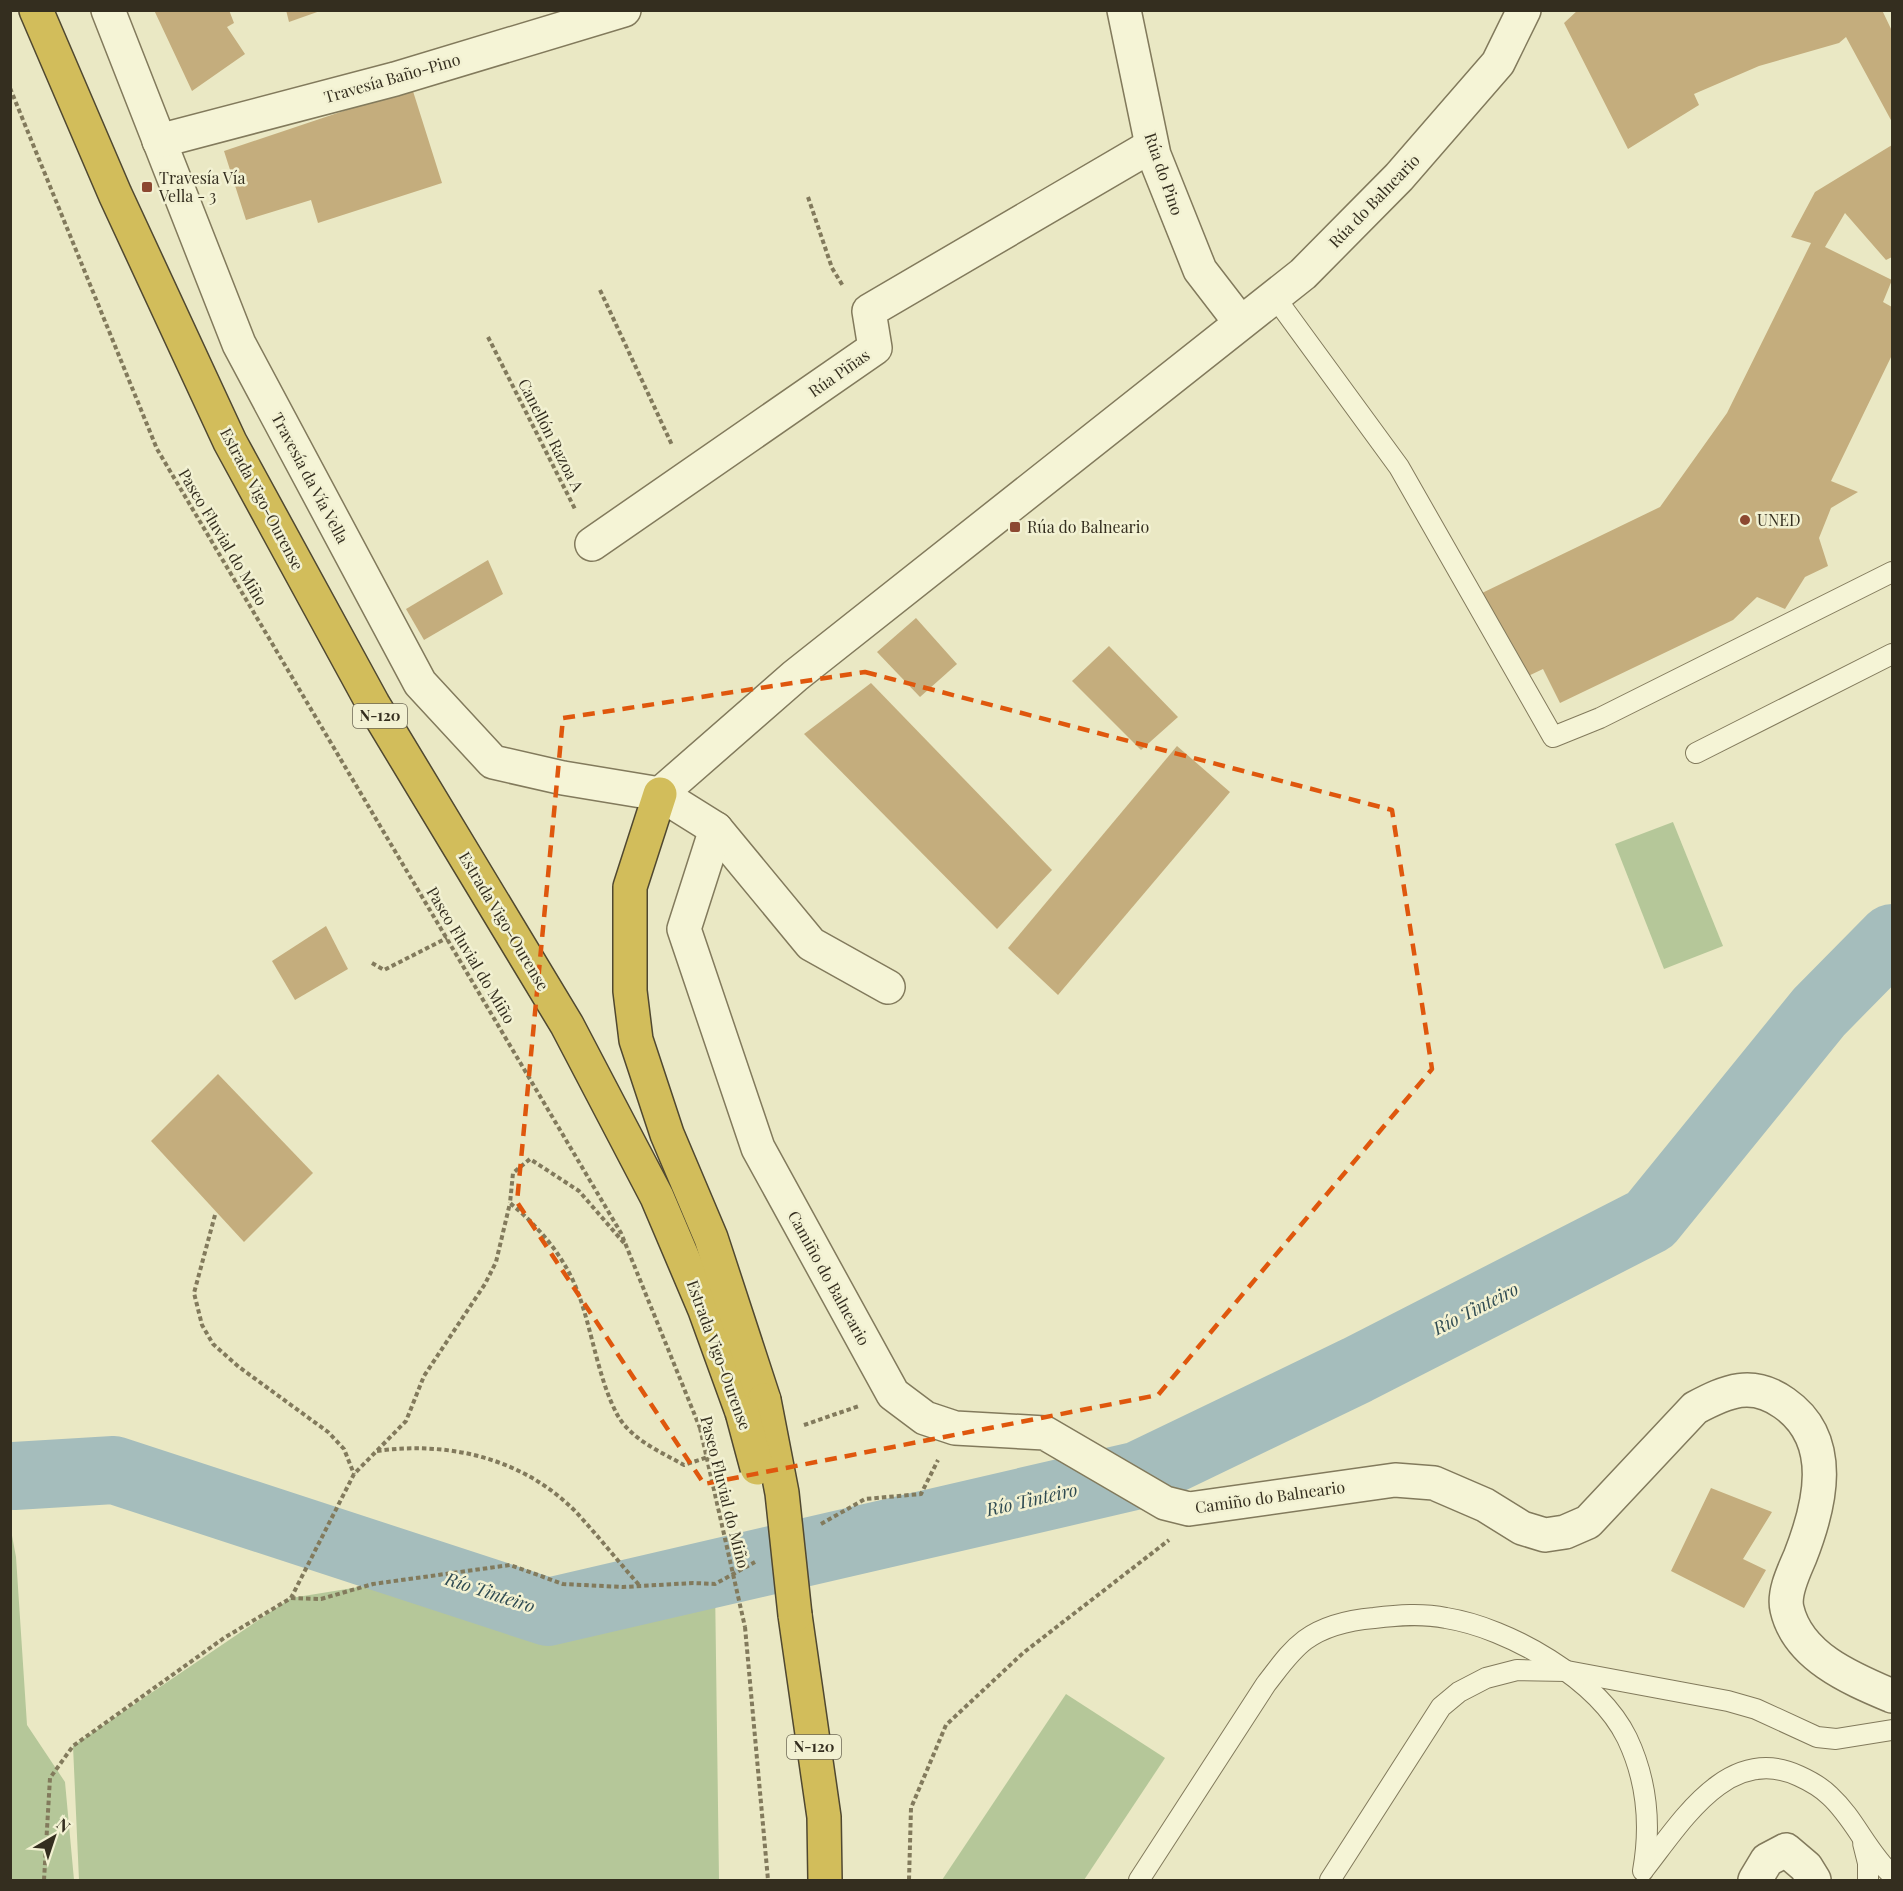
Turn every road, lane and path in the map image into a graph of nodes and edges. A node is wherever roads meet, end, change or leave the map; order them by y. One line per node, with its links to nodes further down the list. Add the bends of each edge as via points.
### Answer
1 (36, 10): 29 (highway, Estrada Vigo-Ourense / N-120, via 115,194 230,442 373,704 567,1025 657,1197 705,1310)
2 (108, 10): 7 (street, Travesía da Vía Vella)
3 (624, 10): 7 (street, Travesía Baño-Pino, via 395,79)
4 (1124, 10): 8 (street, Rúa do Pino)
5 (1524, 10): 11 (street, Rúa do Balneario, via 1498,63 1407,169 1303,274)
6 (10, 88): 22 (path, Paseo Fluvial do Miño, via 157,449)
7 (159, 141): 20 (street, Travesía da Vía Vella, via 239,344 420,683 493,762)
8 (1151, 146): 12 (street); 13 (street, Rúa do Pino, via 1200,270)
9 (808, 196): 12 (path, via 832,268 852,301)
10 (600, 290): 15 (path)
11 (1274, 296): 13 (street, Rúa do Balneario); 17 (lane, via 1399,466 1553,737 1600,718)
12 (869, 311): 15 (street, Rúa Piñas, via 875,348)
13 (1240, 322): 20 (street, Rúa do Balneario, via 795,676)
14 (488, 336): 16 (path, Canellón Razoa A)
15 (687, 478): 16 (street, Rúa Piñas)
16 (592, 544)
17 (1893, 572)
18 (1893, 654): 19 (lane)
19 (1696, 753)
20 (660, 794): 21 (street); 29 (highway, via 630,886 630,991 636,1040 667,1134 711,1238)
21 (716, 829): 24 (street, via 811,944); 28 (street, Camiño do Balneario, via 684,929 758,1148)
22 (447, 938): 23 (path, via 384,970); 27 (path, Paseo Fluvial do Miño)
23 (372, 963)
24 (888, 987)
25 (510, 1203): 27 (path, via 513,1173 530,1159 579,1191); 32 (path, via 547,1239 577,1289 618,1417 635,1437 684,1465); 33 (path, via 496,1262 485,1284 424,1376 406,1421)
26 (215, 1215): 34 (path, via 194,1293 202,1325 213,1344 240,1367 328,1432 344,1449)
27 (627, 1245): 47 (path, Paseo Fluvial do Miño, bridge, via 700,1428 745,1627)
28 (893, 1394): 30 (path); 31 (street, Camiño do Balneario, via 925,1418)
29 (753, 1406): 48 (highway, Estrada Vigo-Ourense / N-120, bridge, via 795,1615 824,1817)
30 (794, 1428)
31 (955, 1428): 35 (street, Camiño do Balneario, via 1046,1433 1165,1503); 36 (path, via 921,1494 865,1498)
32 (728, 1450)
33 (376, 1452): 34 (path); 38 (path, via 411,1446 455,1449 502,1464 538,1482 574,1511)
34 (354, 1474): 39 (path)
35 (1189, 1509): 41 (street, Camiño do Balneario, via 1395,1480 1434,1483 1522,1528 1545,1535 1564,1532 1588,1522 1695,1408 1718,1396 1749,1388 1773,1395 1798,1413 1815,1443 1821,1484 1811,1529 1790,1581 1786,1607 1795,1630 1813,1652 1852,1679); 49 (path, via 1182,1531 1023,1653 946,1725 911,1808)
36 (815, 1527)
37 (765, 1556): 38 (path, via 715,1584)
38 (640, 1586): 39 (path, via 562,1584 510,1565 373,1584 321,1599)
39 (291, 1598): 46 (path, via 224,1638 73,1746 50,1778)
40 (1567, 1671): 42 (lane, via 1756,1708 1817,1737 1836,1739); 45 (lane, via 1610,1713 1626,1737 1645,1795 1649,1837); 50 (lane, via 1526,1646 1447,1618 1408,1614 1330,1627 1306,1640 1266,1684); 51 (lane, via 1517,1670 1486,1678 1441,1707)
41 (1893, 1696)
42 (1893, 1730)
43 (1862, 1841): 44 (lane); 45 (lane, via 1830,1796 1811,1782 1787,1770 1749,1769 1727,1777 1705,1795); 54 (lane)
44 (1893, 1875)
45 (1640, 1876)
46 (44, 1881)
47 (768, 1881)
48 (825, 1881)
49 (909, 1881)
50 (1139, 1881)
51 (1330, 1881)
52 (1755, 1881): 53 (street, via 1767,1860 1786,1851 1806,1867)
53 (1814, 1881)
54 (1868, 1881)

